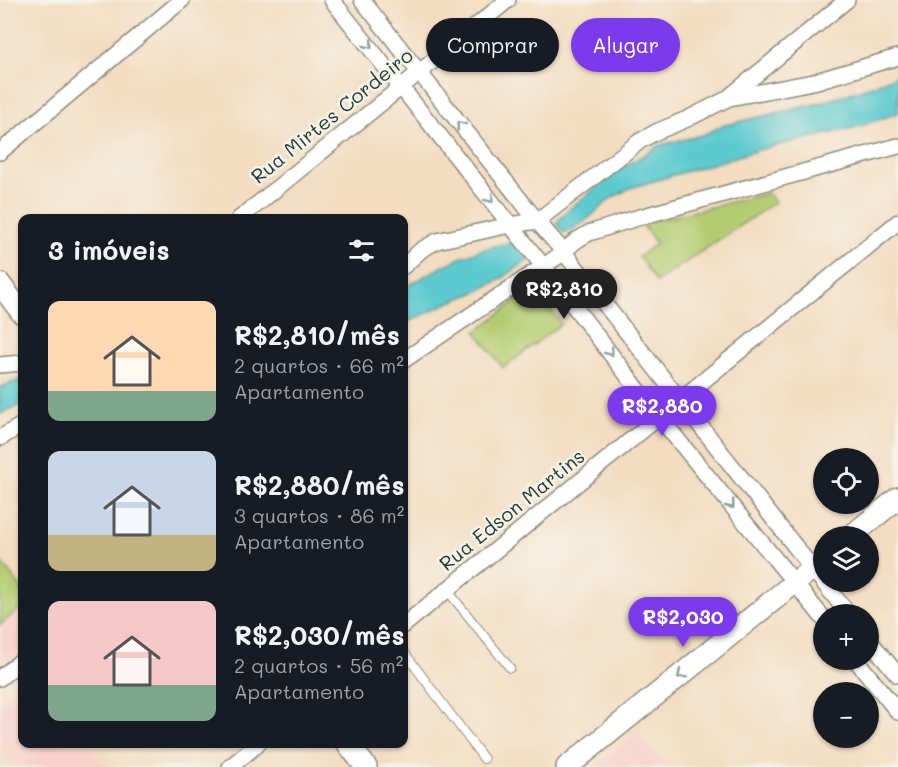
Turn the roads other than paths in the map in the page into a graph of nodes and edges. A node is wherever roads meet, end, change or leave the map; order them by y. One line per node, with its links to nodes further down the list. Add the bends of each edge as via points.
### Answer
1 (182, 0): 11 (street)
2 (332, 0): 8 (street, one-way to 8)
3 (362, 0): 7 (street)
4 (508, 0): 7 (street, Rua Mirtes Cordeiro)
5 (847, 0): 9 (street)
6 (898, 57): 9 (street, via 813,82)
7 (418, 73): 8 (street, Rua Mirtes Cordeiro); 13 (street, one-way to 7)
8 (402, 87): 12 (street, Rua Mirtes Cordeiro); 15 (street, one-way to 15)
9 (729, 98): 13 (street, via 640,141)
10 (898, 146): 16 (street, via 630,220 589,233)
11 (0, 152)
12 (245, 214)
13 (537, 221): 15 (street); 16 (street)
14 (898, 222): 24 (street, Rua Edson Martins)
15 (510, 225): 17 (street, via 430,244); 18 (street)
16 (563, 251): 18 (street); 24 (street)
17 (408, 263)
18 (543, 266): 21 (street); 25 (street, one-way to 25)
19 (0, 284): 20 (street)
20 (18, 309)
21 (408, 357)
22 (18, 363): 23 (street)
23 (0, 365)
24 (680, 401): 25 (street, Rua Edson Martins); 30 (street)
25 (660, 418): 32 (street, one-way to 32); 33 (street, Rua Edson Martins)
26 (18, 427): 27 (street)
27 (0, 438)
28 (898, 498): 29 (street)
29 (864, 526)
30 (813, 559)
31 (813, 567): 32 (street)
32 (795, 583): 34 (street); 49 (street, one-way to 49)
33 (447, 590): 35 (street, Rua Edson Martins); 39 (lane)
34 (813, 605)
35 (408, 622)
36 (879, 652): 41 (street)
37 (408, 657): 46 (lane)
38 (18, 663): 42 (street)
39 (510, 668)
40 (864, 670): 43 (street)
41 (898, 675)
42 (0, 678)
43 (898, 712)
44 (253, 748): 47 (street)
45 (351, 748): 48 (street)
46 (484, 759)
47 (230, 767)
48 (366, 767)
49 (567, 767)

